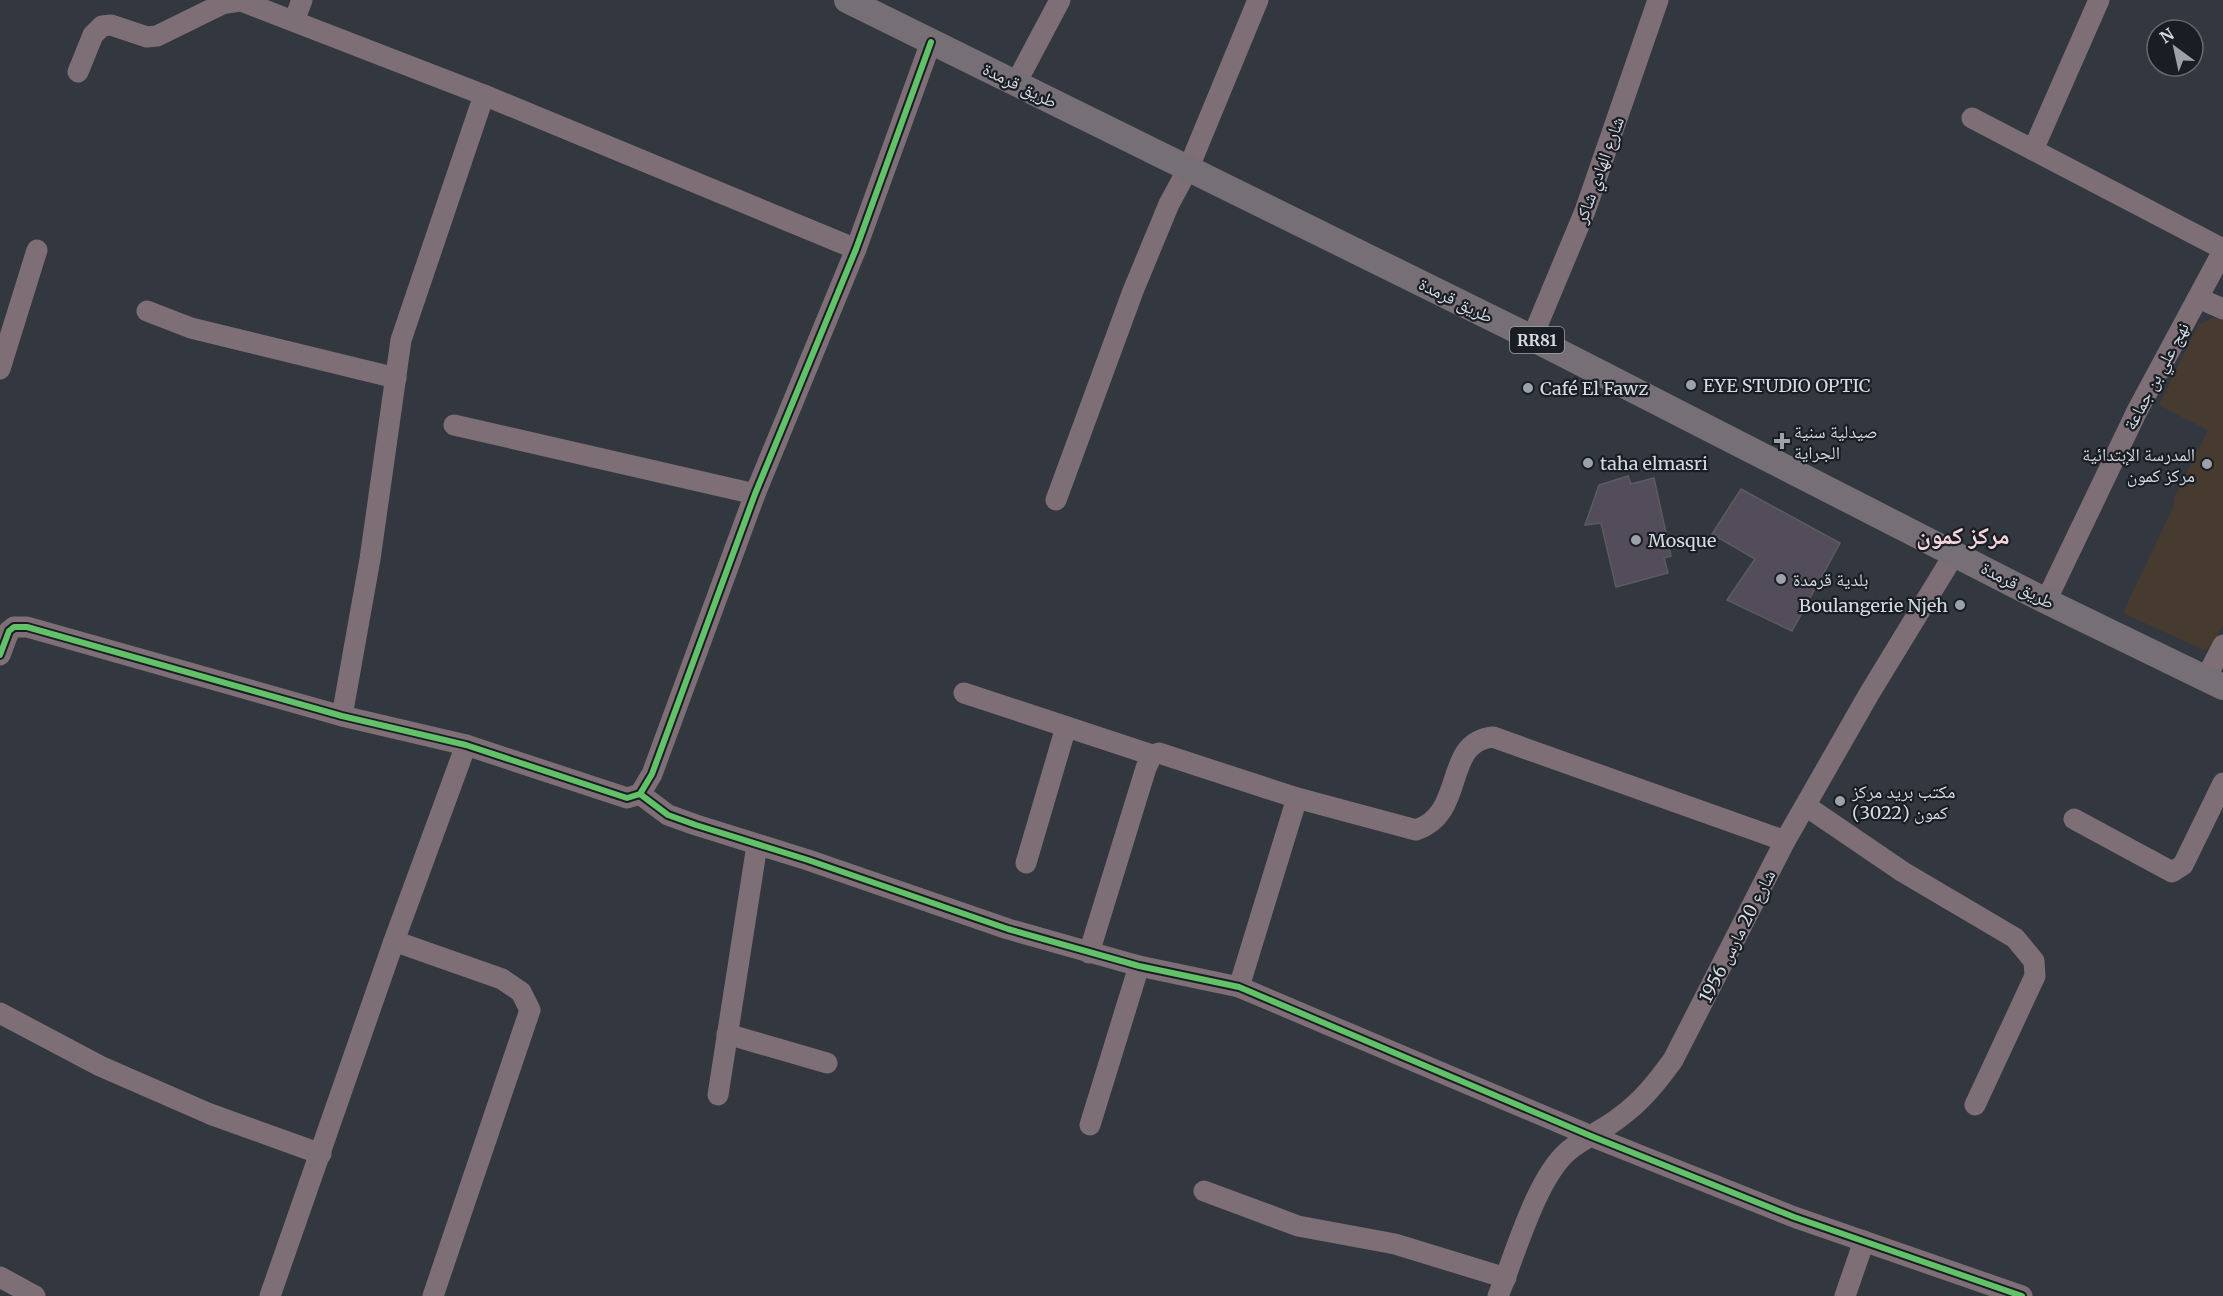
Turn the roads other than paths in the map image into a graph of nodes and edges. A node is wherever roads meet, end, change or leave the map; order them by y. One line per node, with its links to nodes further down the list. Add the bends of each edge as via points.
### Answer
1 (302, 0): 7 (street)
2 (847, 0): 8 (main road, طريق قرمدة / RR81)
3 (1060, 0): 10 (street)
4 (1258, 0): 14 (street)
5 (1658, 0): 21 (street, شارع الهادي شاكر, via 1585,211)
6 (2099, 0): 13 (street)
7 (294, 21): 9 (street, via 241,1 222,4 157,36 147,37 107,24 93,35); 11 (street)
8 (931, 42): 10 (main road, طريق قرمدة / RR81); 15 (street)
9 (78, 72)
10 (1016, 83): 14 (main road, طريق قرمدة / RR81)
11 (484, 95): 15 (street); 23 (street, via 401,340)
12 (1972, 118): 13 (street)
13 (2033, 150): 17 (street)
14 (1189, 167): 21 (main road, طريق قرمدة / RR81); 26 (street, via 1133,291)
15 (856, 249): 25 (street)
16 (37, 250): 22 (street)
17 (2223, 250): 18 (street, نهج علي بن جماعة)
18 (2198, 298): 19 (street); 28 (street, نهج علي بن جماعة, via 2137,411)
19 (2223, 309)
20 (147, 311): 23 (street, via 190,328)
21 (1532, 338): 27 (main road, طريق قرمدة / RR81)
22 (0, 369)
23 (396, 378): 34 (street, via 370,560)
24 (454, 425): 25 (street)
25 (755, 494): 39 (street, via 652,774)
26 (1056, 500)
27 (1955, 553): 28 (main road, طريق قرمدة / RR81); 41 (street, شارع 20 مارس 1956, via 1874,685)
28 (2046, 601): 32 (main road, طريق قرمدة / RR81)
29 (4, 630): 31 (street); 34 (street, via 20,626 39,630)
30 (2223, 645): 32 (street)
31 (0, 655)
32 (2215, 683)
33 (964, 693): 35 (street)
34 (342, 716): 36 (street)
35 (1066, 727): 37 (street); 45 (street)
36 (466, 745): 39 (street, via 627,798); 46 (street)
37 (1152, 755): 40 (street, via 1166,753); 47 (street)
38 (2223, 783): 42 (street, via 2183,865 2172,872)
39 (640, 794): 44 (street, via 668,815)
40 (1297, 798): 43 (street, via 1416,830 1429,826 1442,812 1470,746 1480,738 1493,737); 49 (street)
41 (1806, 807): 43 (street, شارع 20 مارس 1956); 54 (street, via 2014,938 2034,961 2035,976)
42 (2074, 819)
43 (1785, 841): 56 (street, شارع 20 مارس 1956, via 1673,1060 1651,1091)
44 (757, 845): 47 (street); 51 (street)
45 (1026, 864)
46 (394, 941): 57 (street); 64 (street, via 502,979 521,992 530,1010)
47 (1089, 953): 48 (street)
48 (1139, 966): 49 (street); 55 (street)
49 (1239, 987): 56 (street)
50 (0, 1013): 57 (street, via 100,1066 210,1114)
51 (727, 1034): 52 (street); 53 (street)
52 (827, 1063)
53 (718, 1095)
54 (1975, 1105)
55 (1090, 1125)
56 (1591, 1136): 59 (street); 61 (street, شارع 20 مارس 1956, via 1566,1153 1537,1198)
57 (321, 1154): 63 (street)
58 (1204, 1191): 61 (street, via 1321,1233 1395,1244)
59 (1864, 1241): 65 (street); 66 (street)
60 (1, 1281): 62 (street)
61 (1502, 1287)
62 (35, 1296)
63 (270, 1296)
64 (433, 1296)
65 (1845, 1296)
66 (2022, 1296)

